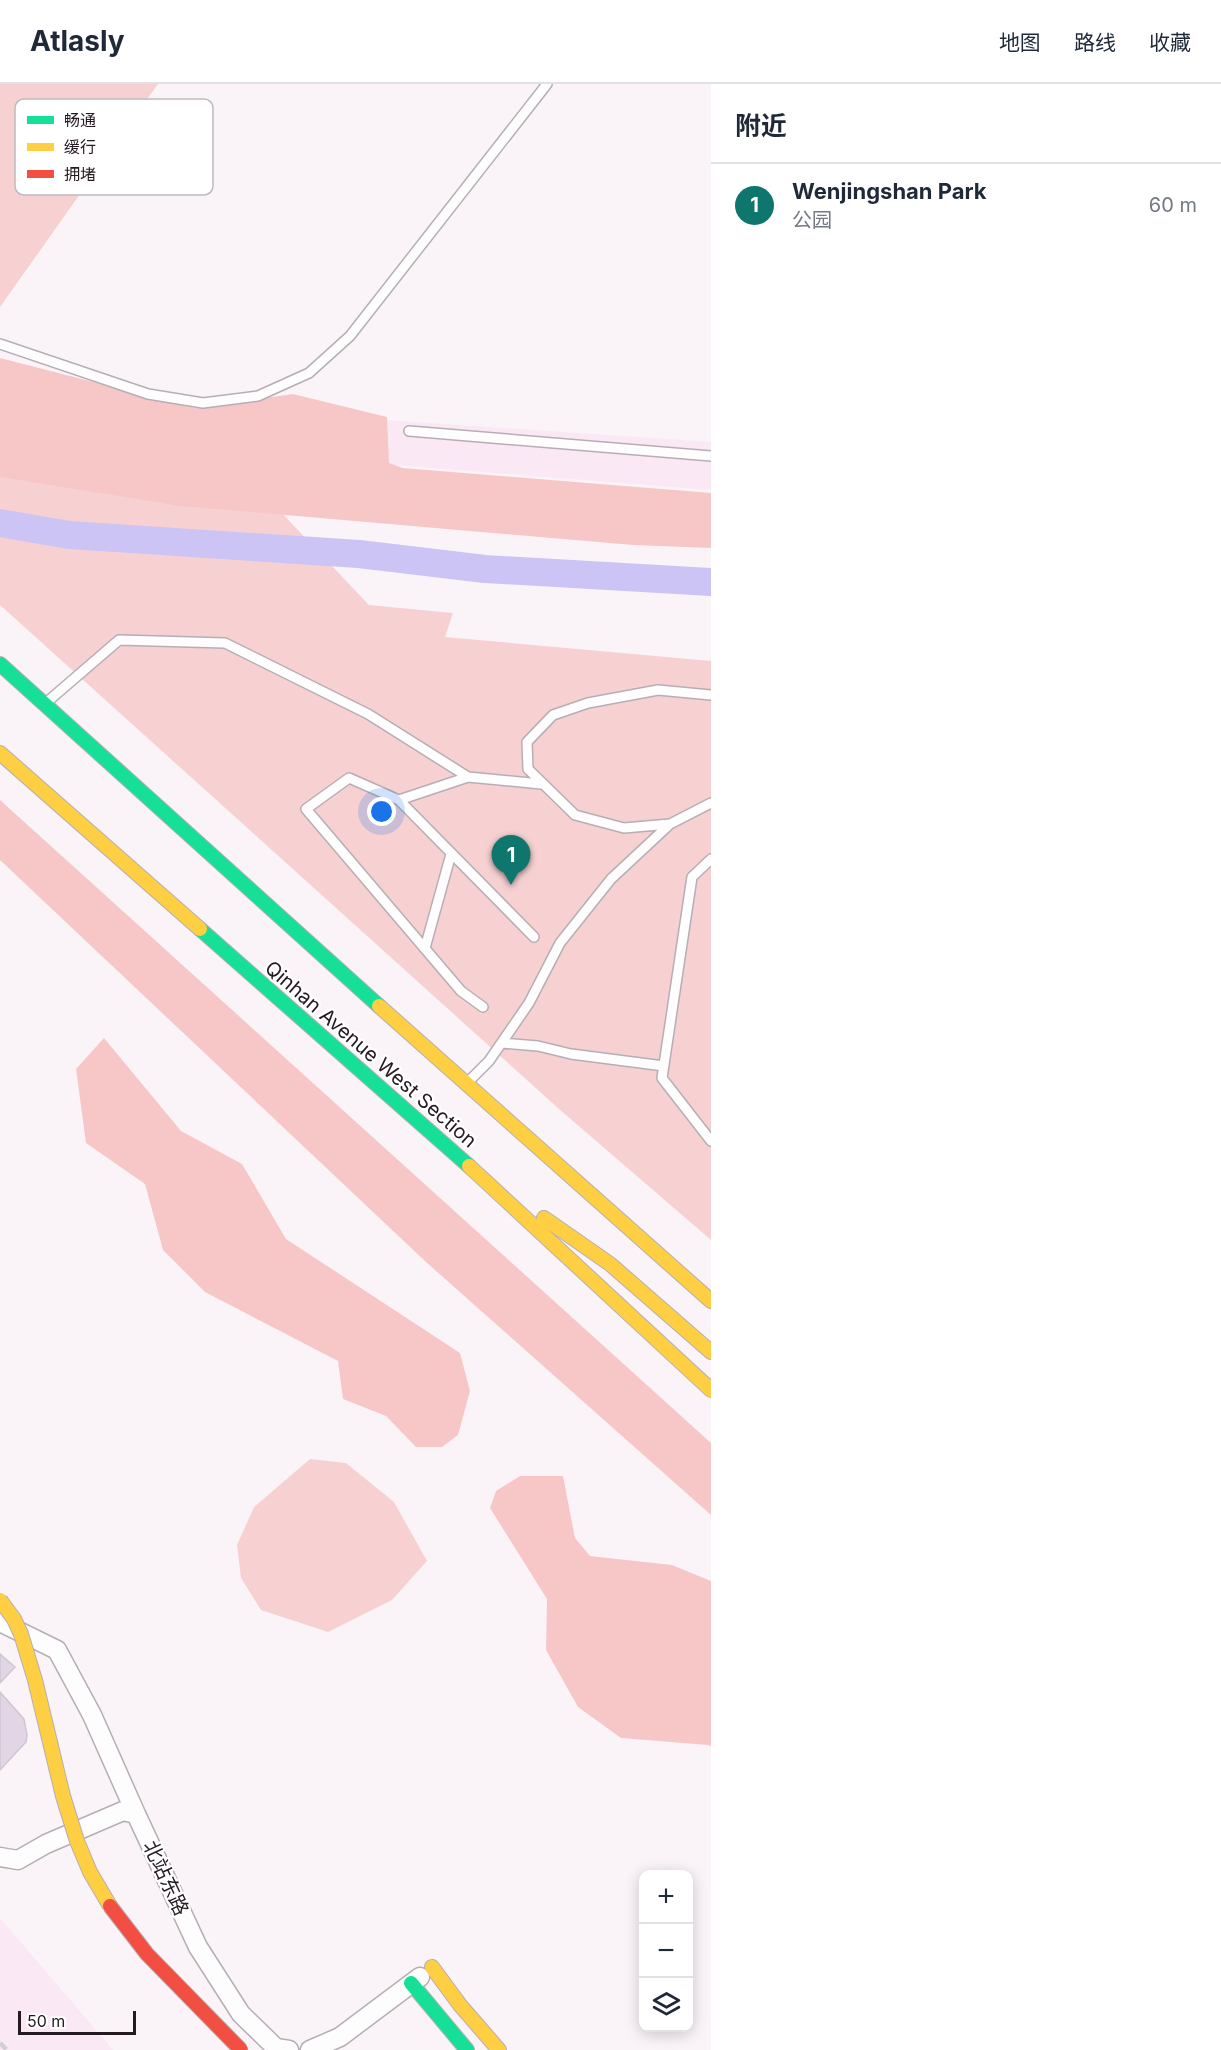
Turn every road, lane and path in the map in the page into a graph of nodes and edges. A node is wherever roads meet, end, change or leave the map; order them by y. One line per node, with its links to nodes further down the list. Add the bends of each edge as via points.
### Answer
1 (547, 84): 2 (lane, via 350,336 309,373 258,396 203,403 147,394)
2 (0, 345)
3 (409, 431): 4 (lane)
4 (711, 456)
5 (0, 664): 7 (main road, Qinhan Avenue West Section)
6 (711, 695): 10 (lane, via 658,690 588,703 553,716 527,742 528,769)
7 (44, 704): 9 (lane, via 119,640 225,642 368,714); 21 (main road, Qinhan Avenue West Section)
8 (0, 753): 23 (main road, Qinhan Avenue West Section)
9 (468, 777): 10 (lane); 11 (lane)
10 (541, 784): 13 (lane, via 575,815 624,828)
11 (399, 801): 14 (lane); 17 (lane, via 349,778 306,809)
12 (711, 804): 13 (lane)
13 (670, 824): 19 (lane, via 611,879 560,943 529,1004)
14 (452, 854): 16 (lane); 17 (lane)
15 (711, 859): 20 (lane, via 692,877)
16 (534, 937)
17 (425, 948): 18 (lane, via 461,991)
18 (483, 1007)
19 (502, 1043): 20 (lane); 21 (lane)
20 (664, 1066): 22 (lane, via 662,1077)
21 (466, 1084): 24 (main road, Qinhan Avenue West Section)
22 (711, 1141)
23 (489, 1184): 25 (main road, via 578,1239); 26 (main road, Qinhan Avenue West Section)
24 (711, 1301)
25 (711, 1352)
26 (711, 1390)
27 (0, 1600): 33 (main road, bridge, via 17,1625 76,1841 93,1877 118,1920 149,1958)
28 (0, 1622): 29 (street, 北站东路, via 57,1650 92,1715)
29 (136, 1814): 30 (street, via 123,1811 18,1860); 34 (street, 北站东路, via 198,1947 241,2013 276,2048)
30 (0, 1857)
31 (432, 1967): 32 (street); 37 (main road)
32 (411, 1983): 35 (street, via 340,2037); 36 (main road)
33 (242, 2050)
34 (290, 2050)
35 (310, 2050)
36 (467, 2050)
37 (499, 2050)

